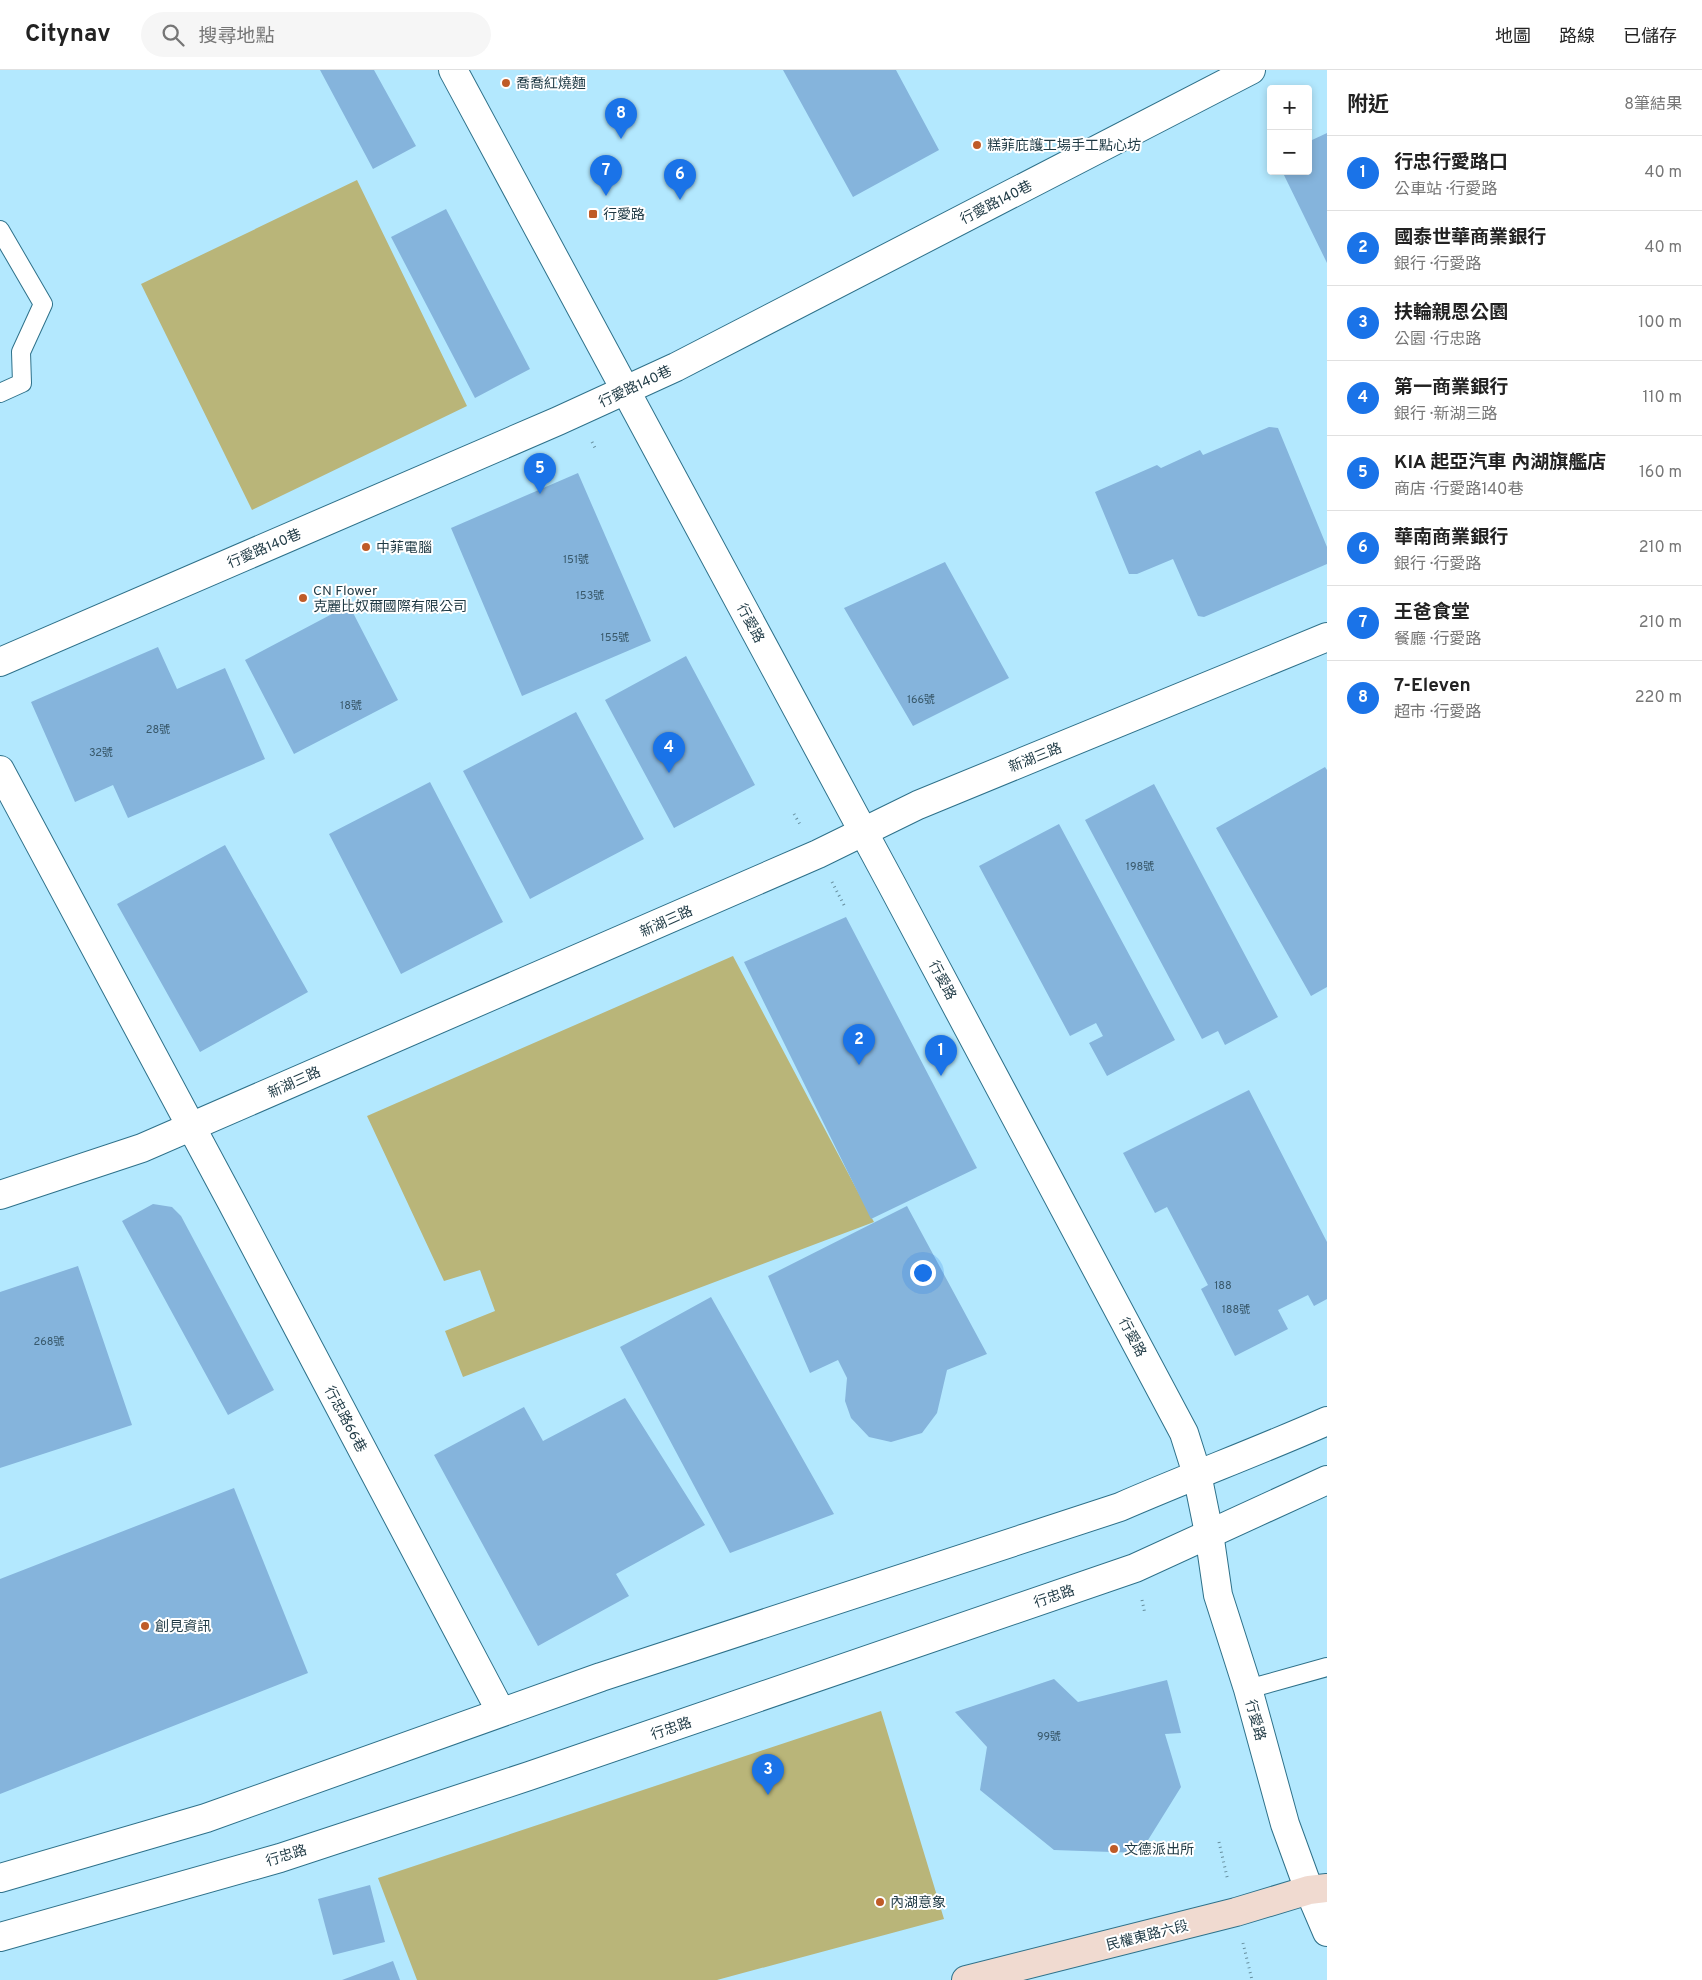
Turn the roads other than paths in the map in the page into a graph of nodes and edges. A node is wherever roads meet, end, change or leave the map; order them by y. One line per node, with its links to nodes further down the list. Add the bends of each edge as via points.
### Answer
1 (453, 70): 4 (street, 行愛路)
2 (1251, 70): 4 (street, 行愛路140巷, via 676,368)
3 (0, 230): 5 (lane, via 43,304 21,352 22,383)
4 (625, 391): 7 (street, 行愛路140巷); 9 (street, 行愛路)
5 (0, 393)
6 (1327, 637): 9 (street, 新湖三路, via 918,805)
7 (0, 662)
8 (0, 770): 10 (street, 行忠路66巷)
9 (863, 833): 10 (street, 新湖三路); 13 (street, 行愛路, via 1184,1433)
10 (191, 1126): 11 (street, 新湖三路, via 142,1148); 18 (street, 行忠路66巷)
11 (0, 1195)
12 (1327, 1420): 13 (street)
13 (1197, 1474): 15 (street, 行愛路); 18 (street, via 1120,1507)
14 (1327, 1480): 15 (street, 行忠路)
15 (1209, 1533): 17 (street, 行愛路, via 1218,1595); 22 (street, 行忠路, via 1135,1568 530,1776 280,1858)
16 (1327, 1667): 17 (lane)
17 (1248, 1689): 20 (street, 行愛路, via 1285,1824)
18 (501, 1712): 19 (street, via 206,1818)
19 (0, 1878)
20 (1318, 1889): 21 (street, 行愛路); 23 (main road, 民權東路六段)
21 (1327, 1932)
22 (0, 1936)
23 (966, 1980)

